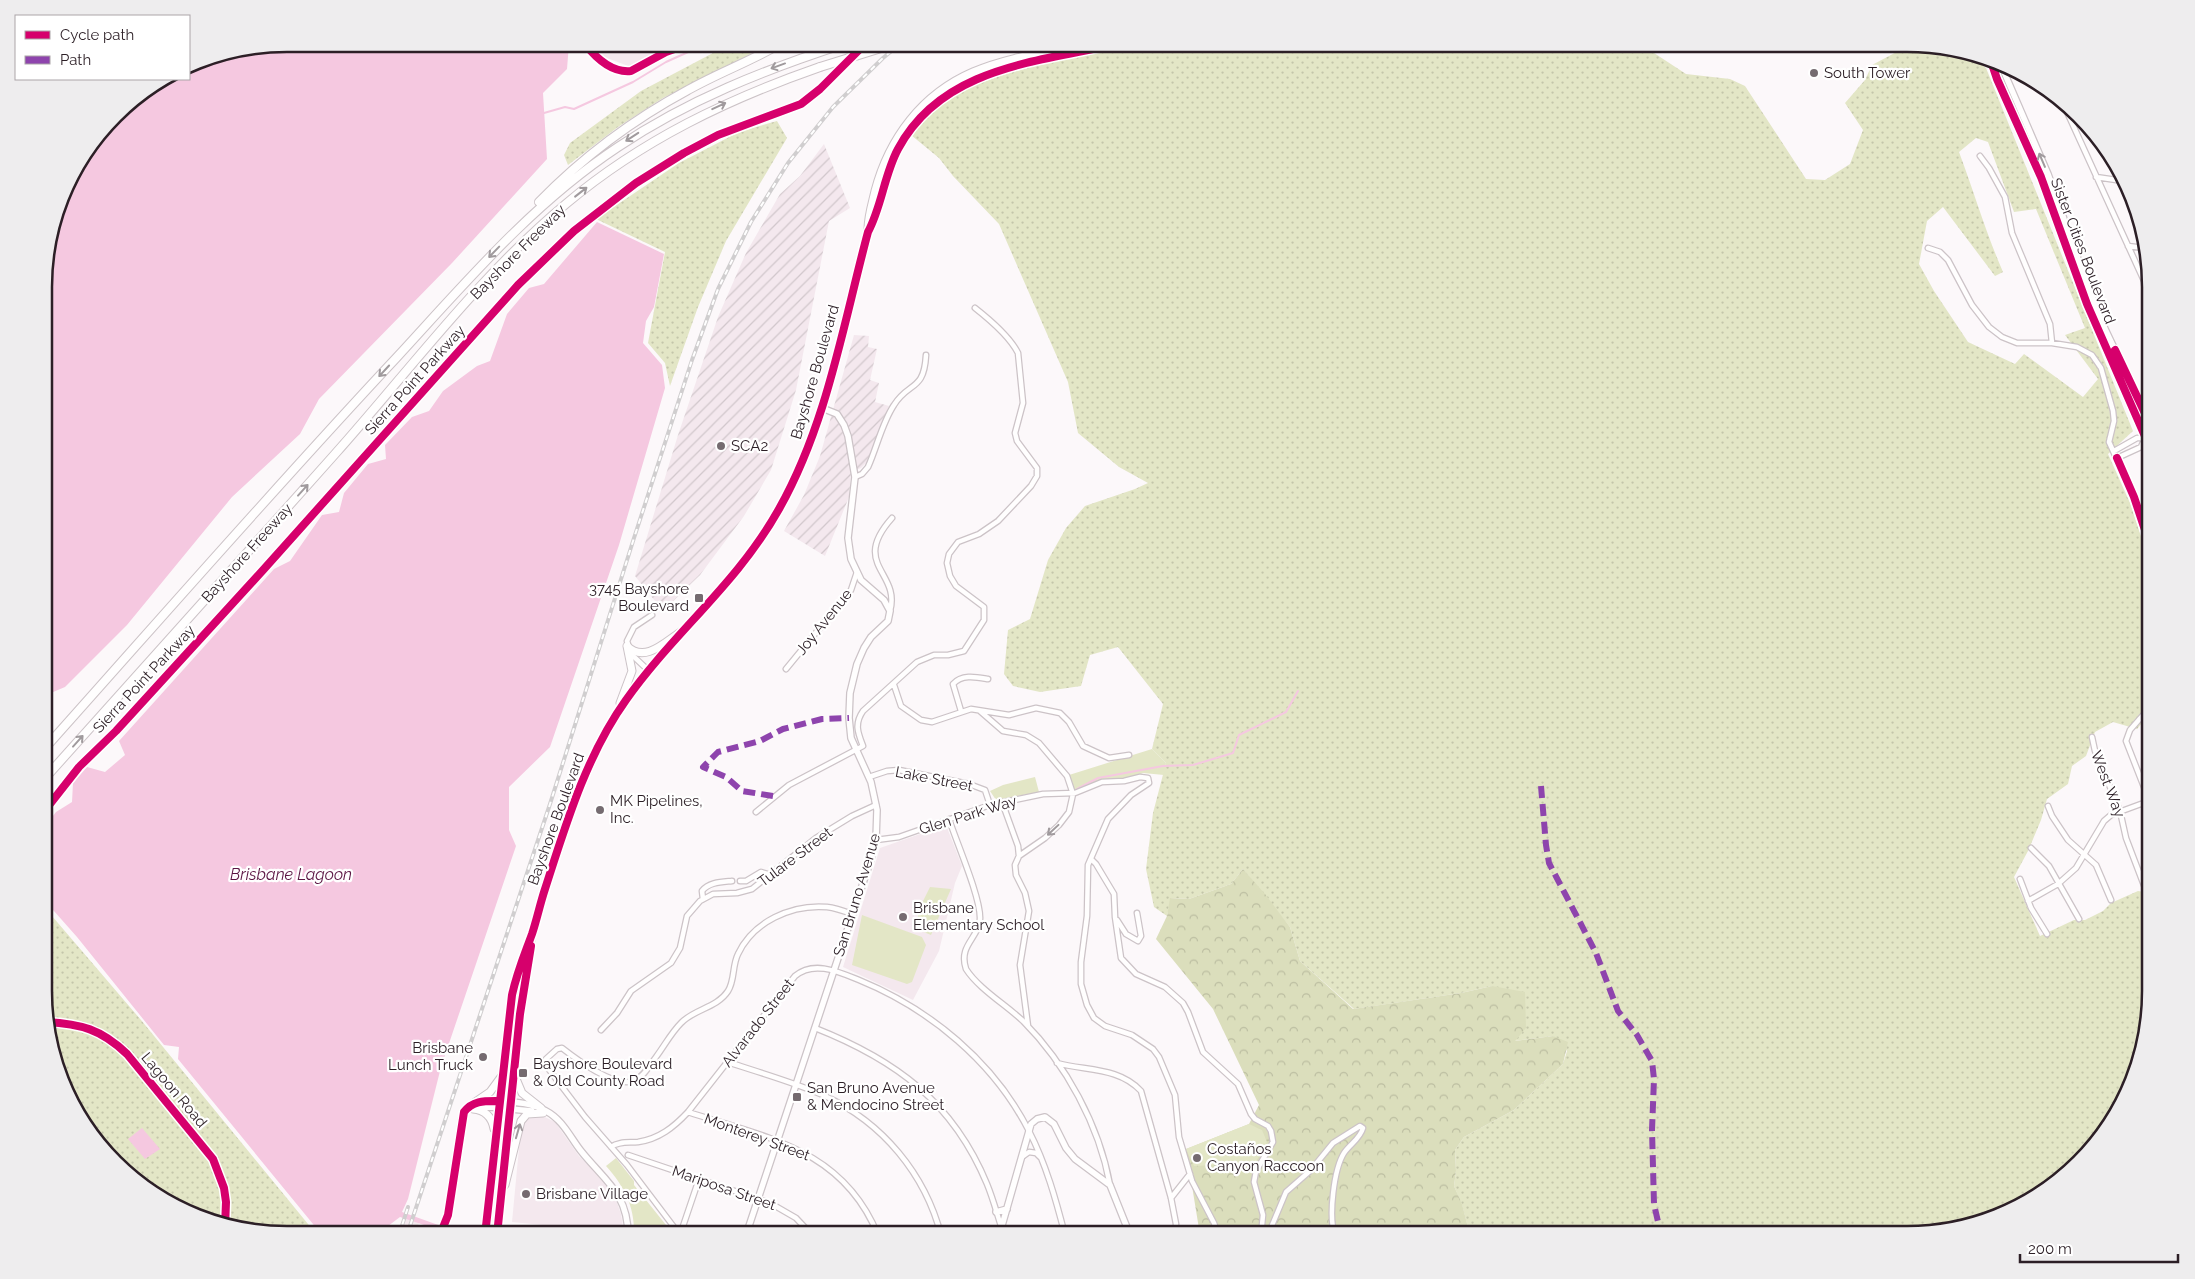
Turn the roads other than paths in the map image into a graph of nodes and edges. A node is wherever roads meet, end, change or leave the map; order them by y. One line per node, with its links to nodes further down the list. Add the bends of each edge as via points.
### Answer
1 (764, 52): 14 (highway, via 688,90 624,131 569,172)
2 (820, 52): 14 (highway, Bayshore Freeway, one-way to 14, via 738,82 656,123 580,174)
3 (856, 52): 53 (street, Sierra Point Parkway, via 806,101 724,132 684,153 618,195 555,248 79,768)
4 (868, 52): 49 (highway, Bayshore Freeway, one-way to 4, bridge, via 480,288 539,227 597,179 661,137 741,96)
5 (1051, 52): 13 (main road, Bayshore Boulevard, via 984,68 954,82 931,98 904,126 889,150 871,205)
6 (1083, 52): 13 (main road, Bayshore Boulevard, via 988,74 946,95 920,118 899,146)
7 (1994, 69): 24 (street, Sister Cities Boulevard, via 2041,177 2095,322)
8 (2005, 73): 22 (street, Sister Cities Boulevard, one-way to 8, via 2084,276 2048,174)
9 (2068, 115): 11 (street)
10 (1980, 156): 20 (street, via 2005,197 2012,233 2050,324)
11 (2096, 177): 12 (street); 15 (street)
12 (2116, 180)
13 (868, 232): 23 (main road, Bayshore Boulevard)
14 (511, 234): 46 (highway, Bayshore Freeway, one-way to 46, via 354,403)
15 (2128, 246): 16 (street); 18 (street)
16 (2139, 246)
17 (1928, 248): 20 (street, via 1940,252 1948,260 1972,305 1989,327 2002,337 2016,343)
18 (2142, 276)
19 (975, 308): 40 (street, via 996,326 1018,353 1023,403 1016,441 1037,468 1037,476 998,521 979,534 958,542 949,554 947,563 956,586 986,613 964,651 925,658 913,664)
20 (2052, 343): 27 (street, via 2086,351 2101,368 2113,411 2109,442)
21 (926, 355): 29 (street, via 925,373 894,405 868,467)
22 (2142, 407)
23 (822, 408): 29 (street, via 834,412 844,426); 35 (main road, Bayshore Boulevard, via 798,472 772,520 738,572)
24 (2142, 424)
25 (2142, 438): 27 (street)
26 (2142, 444): 28 (street)
27 (2114, 451): 28 (street)
28 (2117, 458): 31 (street)
29 (855, 477): 32 (street, via 848,542)
30 (892, 518): 33 (street, via 874,549 892,594)
31 (2142, 521)
32 (857, 572): 33 (street, via 863,583 887,603); 37 (street, Joy Avenue, via 851,590)
33 (890, 612): 47 (street, San Bruno Avenue, via 888,622 864,648 851,684 850,730)
34 (652, 615): 36 (street, via 631,631)
35 (692, 623): 36 (main road, via 649,652 640,653); 38 (main road, Bayshore Boulevard)
36 (627, 646): 38 (street); 43 (main road, via 632,671)
37 (786, 668)
38 (649, 671): 43 (main road, Bayshore Boulevard)
39 (988, 679): 41 (street, via 966,677 953,684)
40 (894, 685): 41 (street, via 901,706 921,720 932,722); 47 (street, via 858,719 863,746)
41 (961, 711): 42 (street)
42 (980, 711): 48 (street, via 1009,715 1036,708 1060,714 1069,722 1083,746 1109,758); 52 (street, via 1002,731 1026,735 1040,743 1067,776)
43 (615, 716): 80 (main road, Bayshore Boulevard, via 576,796)
44 (2142, 716): 51 (street, via 2130,730 2126,741)
45 (2092, 737): 59 (street, West Way)
46 (52, 740)
47 (856, 750): 50 (street, San Bruno Avenue); 60 (street, via 789,785)
48 (1129, 754)
49 (52, 770)
50 (869, 777): 55 (street, San Bruno Avenue); 56 (street, Lake Street, via 895,770 970,784 985,790)
51 (2142, 782)
52 (1073, 794): 54 (street, Glen Park Way, via 1043,794); 65 (street, one-way to 65, via 1069,812 1059,825); 66 (street, Glen Park Way, via 1102,782 1148,778 1149,783 1130,795 1108,819)
53 (52, 802)
54 (1002, 802): 56 (street, Glen Park Way); 65 (street)
55 (876, 805): 62 (street, San Bruno Avenue); 67 (street, Tulare Street, via 816,838)
56 (990, 805): 61 (street, Glen Park Way)
57 (2142, 805): 59 (street)
58 (2048, 806): 64 (street, via 2064,835)
59 (2120, 811): 64 (street, via 2104,821); 69 (street, West Way, via 2127,843)
60 (756, 812)
61 (949, 819): 62 (street, Glen Park Way, via 893,839); 84 (street, via 980,916 977,930 966,947 965,964 973,977)
62 (876, 840): 77 (street, San Bruno Avenue)
63 (2031, 848): 72 (street, via 2049,866)
64 (2086, 854): 72 (street); 74 (street, via 2096,865)
65 (1019, 856): 84 (street, via 1015,873 1029,911 1020,965)
66 (1091, 859): 78 (street, via 1114,894); 106 (street, via 1087,872 1086,925 1080,970 1083,995 1089,1011 1098,1021 1132,1035 1159,1058 1175,1095 1179,1137)
67 (771, 875): 70 (street, via 761,872); 73 (street, Tulare Street, via 760,885 742,892 713,894)
68 (2020, 879): 75 (street)
69 (2142, 880)
70 (740, 881)
71 (732, 882): 73 (street, via 705,887 702,891)
72 (2058, 884): 75 (street); 79 (street)
73 (704, 898): 86 (street, via 687,916 680,948 671,963 631,991)
74 (2110, 900)
75 (2028, 901): 81 (street)
76 (1137, 913): 78 (street, via 1141,936 1138,941 1126,934)
77 (852, 914): 82 (street, San Bruno Avenue); 101 (street, via 828,907 808,907 781,914 760,927 738,953 727,992 716,1003 683,1020 635,1081 626,1082 596,1071 561,1048 546,1059 545,1064)
78 (1115, 917): 131 (street, via 1119,952 1127,966 1136,974 1165,987 1183,1003 1204,1052 1238,1084 1255,1119 1271,1131 1273,1142 1256,1171 1254,1182 1263,1215)
79 (2079, 919)
80 (532, 934): 89 (main road, Bayshore Boulevard); 90 (main road, Bayshore Boulevard, via 520,962 512,995)
81 (2047, 934)
82 (834, 971): 85 (street, San Bruno Avenue); 87 (street, Alvarado Street, via 812,967 795,976); 97 (street, Alvarado Street, via 894,996 945,1030 993,1078)
83 (55, 1022): 114 (street, Lagoon Road, via 89,1028 127,1054 213,1160 224,1188)
84 (1028, 1027): 88 (street)
85 (816, 1028): 91 (street, San Bruno Avenue); 113 (street, via 874,1054 924,1092 946,1116 971,1152)
86 (601, 1030)
87 (728, 1062): 91 (street); 96 (street, Alvarado Street)
88 (1057, 1063): 108 (street, via 1089,1120); 109 (street, via 1115,1074 1139,1089 1145,1100)
89 (513, 1073): 93 (main road, Bayshore Boulevard); 95 (main road, via 522,1093)
90 (502, 1077): 92 (main road, Bayshore Boulevard); 94 (main road)
91 (795, 1085): 99 (street, San Bruno Avenue); 124 (street, via 841,1104 883,1135 917,1177 930,1200)
92 (499, 1105): 93 (street); 94 (street); 98 (main road, Bayshore Boulevard)
93 (510, 1105): 95 (street); 112 (main road, Bayshore Boulevard)
94 (472, 1107): 98 (main road, via 490,1118); 115 (street, via 462,1120)
95 (542, 1110): 112 (main road, one-way to 95, via 521,1120); 118 (street, via 554,1115 614,1186 626,1214)
96 (688, 1112): 99 (street, Monterey Street); 100 (street, Alvarado Street, via 657,1137)
97 (1029, 1130): 103 (street); 104 (street, Alvarado Street); 108 (street, via 1037,1119 1045,1117 1051,1120 1070,1154)
98 (496, 1136): 116 (main road, Bayshore Boulevard)
99 (777, 1142): 110 (street, San Bruno Avenue); 123 (street, Monterey Street, via 812,1157 835,1172 860,1199)
100 (627, 1143): 101 (street, Alvarado Street); 102 (street)
101 (611, 1148): 105 (street)
102 (628, 1155): 105 (street); 107 (street, Mariposa Street)
103 (1022, 1157): 104 (street, via 1032,1152); 111 (street)
104 (1041, 1159): 127 (street, Alvarado Street)
105 (623, 1160): 119 (street)
106 (1190, 1174): 109 (street); 130 (street)
107 (698, 1179): 110 (street, Mariposa Street); 120 (street)
108 (1110, 1185): 128 (street)
109 (1171, 1198): 129 (street)
110 (758, 1199): 121 (street, San Bruno Avenue); 122 (street, Mariposa Street, via 789,1212)
111 (1007, 1208): 113 (street); 126 (street)
112 (499, 1212): 117 (main road, Bayshore Boulevard)
113 (996, 1212): 125 (street)
114 (225, 1218)
115 (444, 1226)
116 (486, 1226)
117 (498, 1226)
118 (627, 1226)
119 (673, 1226)
120 (683, 1226)
121 (749, 1226)
122 (803, 1226)
123 (874, 1226)
124 (938, 1226)
125 (1000, 1226)
126 (1003, 1226)
127 (1063, 1226)
128 (1126, 1226)
129 (1176, 1226)
130 (1215, 1226)
131 (1262, 1226)
132 (1272, 1226): 133 (street, via 1286,1192 1311,1170 1333,1143 1360,1126 1363,1128 1340,1162 1332,1215)
133 (1334, 1226)

